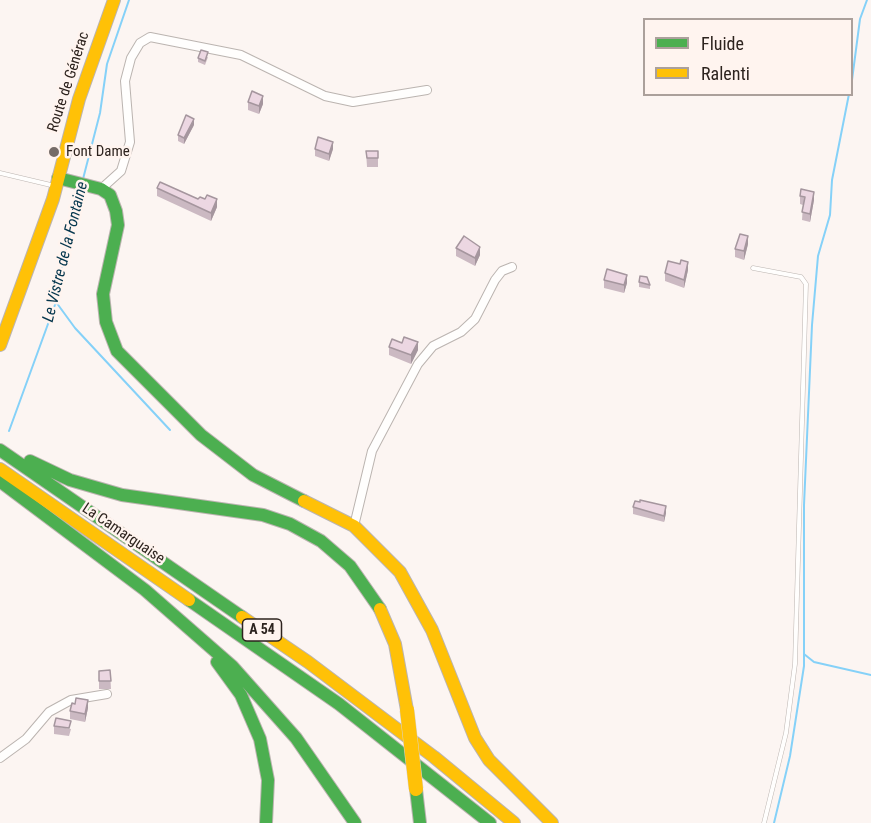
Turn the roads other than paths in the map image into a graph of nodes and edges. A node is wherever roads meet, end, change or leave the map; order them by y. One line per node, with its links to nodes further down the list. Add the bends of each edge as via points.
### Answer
1 (114, 0): 4 (main road, Route de Générac, via 79,99)
2 (427, 90): 5 (street, via 353,102 325,96 241,55 150,37 140,43 131,58 126,81 130,142 121,171)
3 (0, 173): 4 (lane)
4 (62, 182): 5 (main road); 8 (main road, Route de Générac)
5 (96, 188): 13 (main road, via 110,195 118,225 103,294 106,322 117,351 201,435 253,475)
6 (512, 267): 13 (street, via 495,280 475,319 461,332 434,346 418,364 372,451)
7 (753, 268): 23 (lane, via 801,278 806,285 795,664 786,733)
8 (0, 345)
9 (0, 442): 19 (main road, bridge, via 54,473 85,485 141,498 252,512 290,524 321,541 350,566 380,608 395,644)
10 (0, 450): 21 (main road, A 54, via 308,662)
11 (0, 469): 20 (main road, La Camarguaise / A 54, via 228,625 378,734)
12 (0, 481): 14 (main road)
13 (354, 526): 22 (main road, via 400,572 432,630 475,738 489,760)
14 (178, 617): 17 (main road, via 228,676 255,724 267,774); 18 (main road, via 275,712)
15 (107, 694): 16 (street, via 71,700 49,712 26,739)
16 (0, 758)
17 (266, 823)
18 (354, 823)
19 (420, 823)
20 (490, 823)
21 (514, 823)
22 (552, 823)
23 (764, 823)

